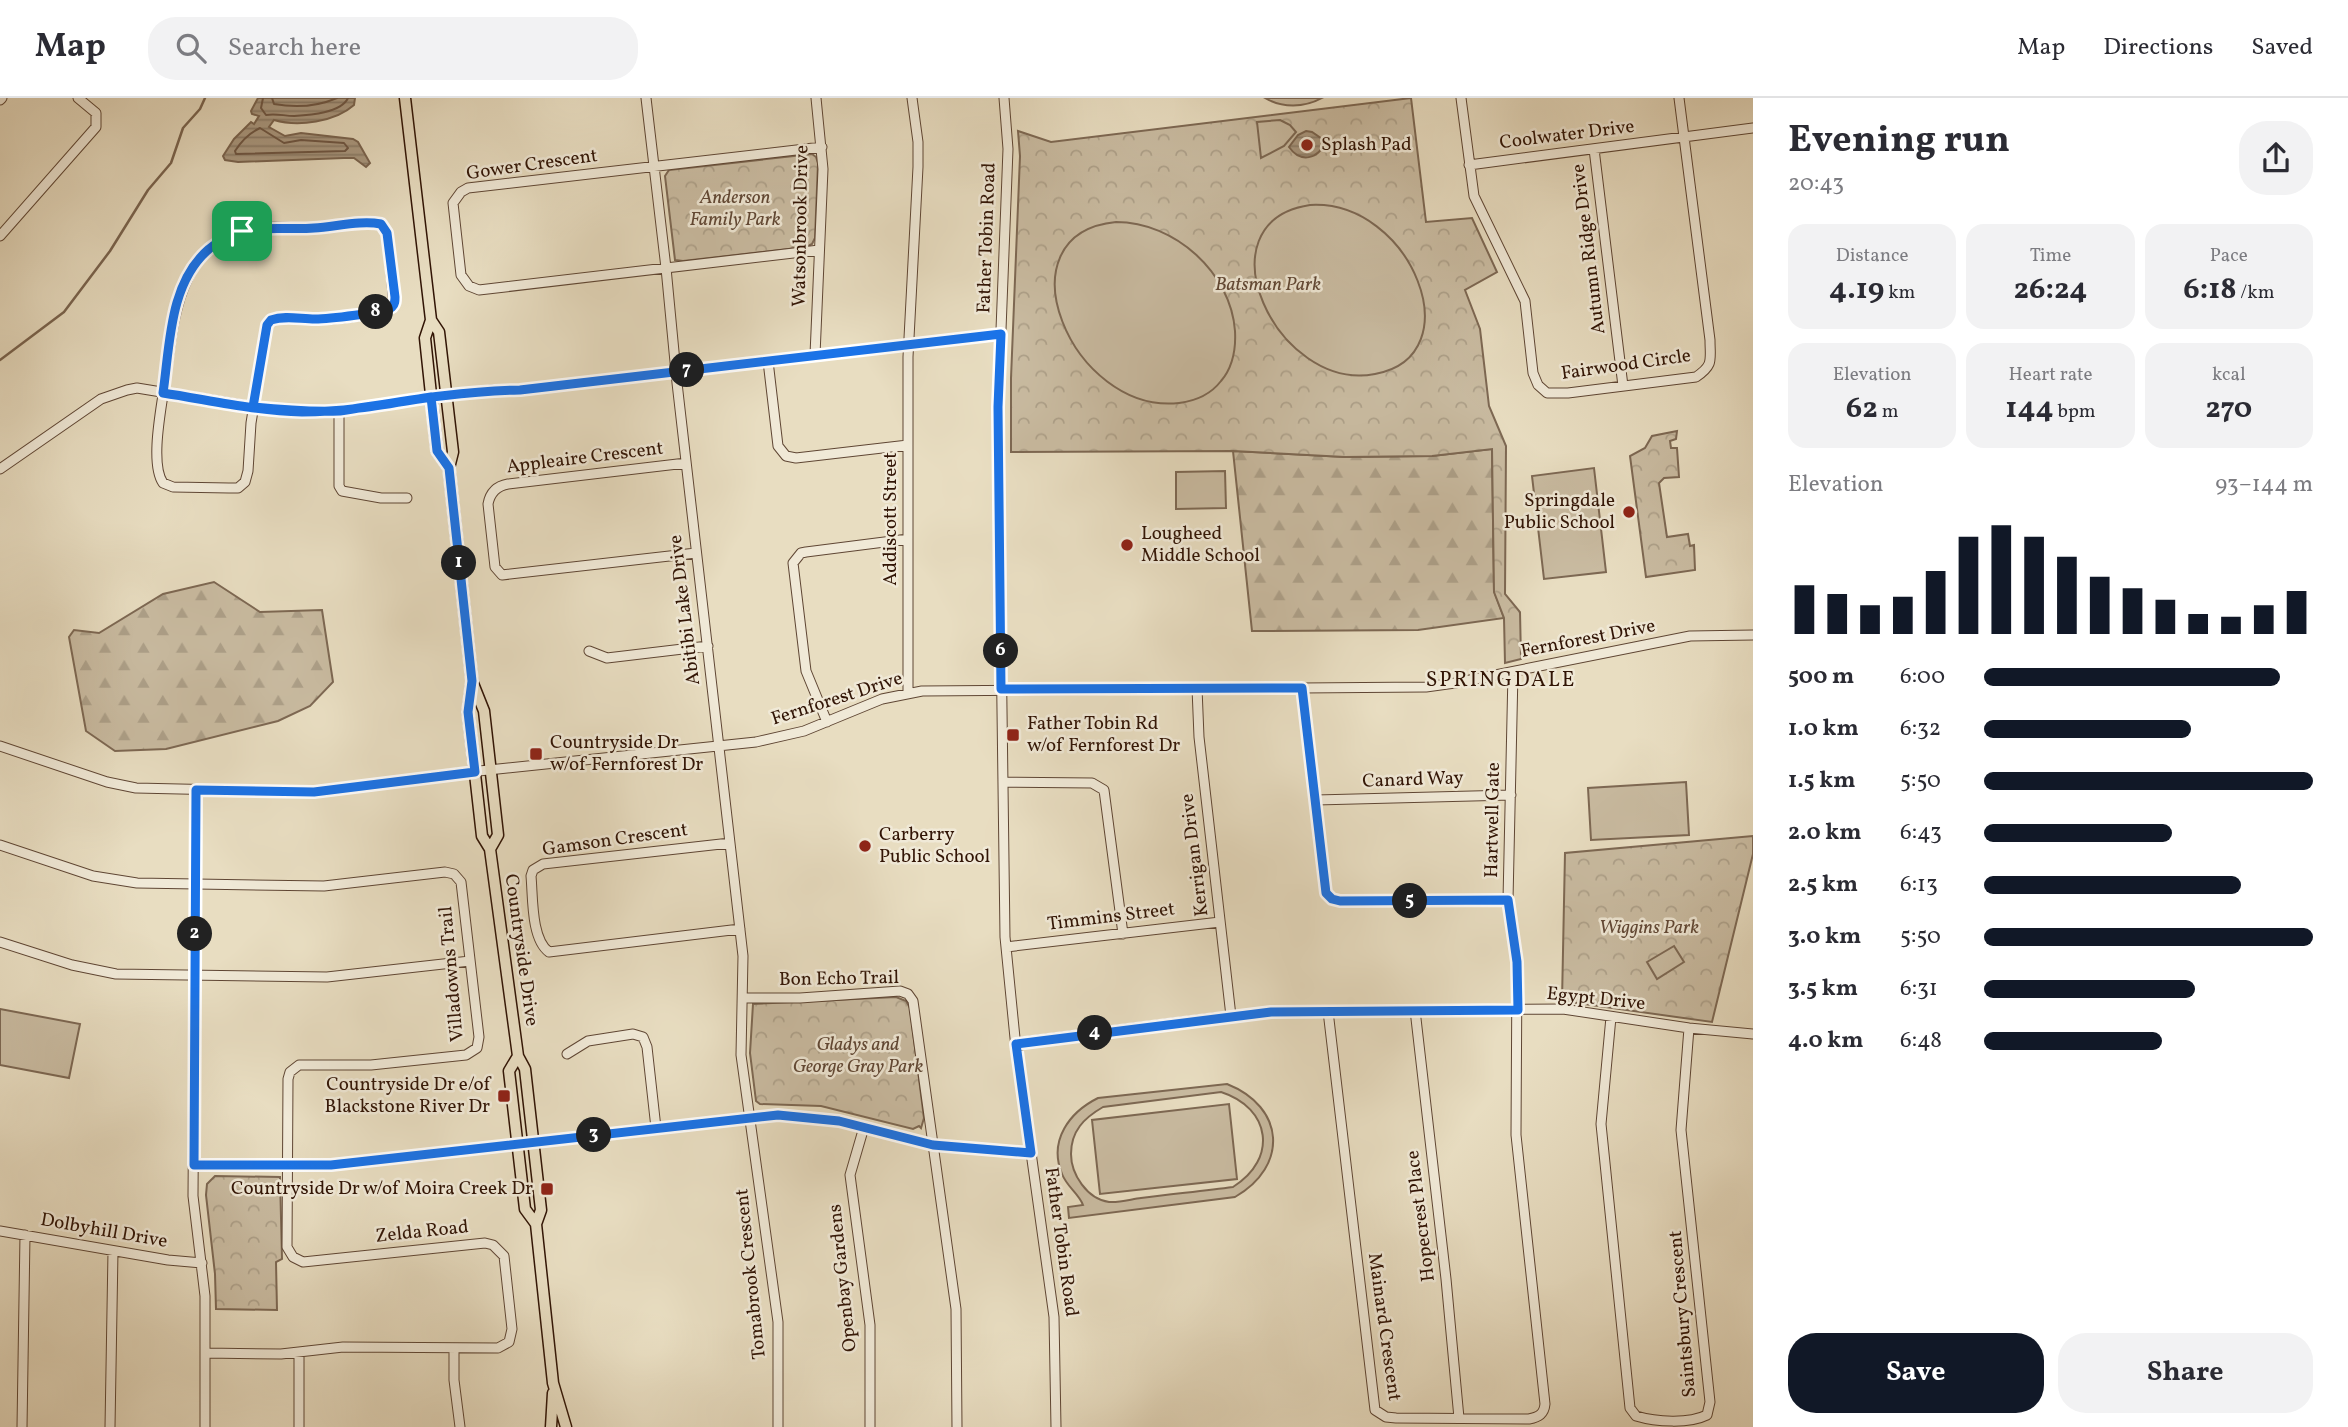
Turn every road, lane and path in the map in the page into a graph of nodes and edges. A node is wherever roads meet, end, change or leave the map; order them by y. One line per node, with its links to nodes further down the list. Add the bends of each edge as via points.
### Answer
1 (78, 98): 15 (street, via 94,109 96,127)
2 (405, 98): 18 (main road, Countryside Drive)
3 (646, 98): 14 (street, Abitibi Lake Drive)
4 (816, 98): 11 (street, Watsonbrook Drive)
5 (912, 98): 20 (street, via 918,167)
6 (1004, 98): 19 (street, Father Tobin Road, via 1008,149)
7 (1461, 98): 13 (street, Fairwood Circle)
8 (1679, 98): 10 (street, Fairwood Circle)
9 (1753, 128): 10 (street, Coolwater Drive)
10 (1683, 138): 12 (street, Coolwater Drive); 24 (street, Fairwood Circle, via 1711,363 1696,377)
11 (822, 147): 14 (street); 16 (street, Watsonbrook Drive)
12 (1594, 149): 13 (street, Coolwater Drive); 24 (street, Autumn Ridge Drive)
13 (1468, 165): 24 (street, Fairwood Circle, via 1474,196 1525,301 1538,385 1547,393)
14 (654, 167): 17 (street, Abitibi Lake Drive); 17 (street, Gower Crescent, via 468,188 453,202 461,275 479,290)
15 (0, 236)
16 (819, 250): 17 (street); 21 (street, Watsonbrook Drive)
17 (666, 268): 23 (street, Abitibi Lake Drive)
18 (430, 320): 26 (main road, Countryside Drive, via 439,332); 27 (main road, Countryside Drive, via 425,338)
19 (1001, 334): 20 (street); 44 (street, Father Tobin Road)
20 (909, 344): 21 (street); 30 (street, Addiscott Street)
21 (815, 355): 22 (street)
22 (768, 361): 23 (street); 30 (street, via 778,446 786,456)
23 (675, 372): 26 (street); 31 (street, Abitibi Lake Drive)
24 (1623, 386)
25 (163, 393): 28 (street); 28 (street, via 158,472 163,483 173,487 242,486 248,471); 28 (street, via 181,290 209,248 260,227 381,224 387,233 394,304 381,311 326,319 271,320); 33 (street, via 137,388 109,395)
26 (446, 396): 27 (street); 32 (main road, Countryside Drive, via 453,452)
27 (431, 397): 29 (street); 32 (main road, Countryside Drive, via 437,451)
28 (253, 407): 29 (street)
29 (340, 411): 34 (street, via 342,491)
30 (908, 445): 35 (street, Addiscott Street)
31 (686, 463): 36 (street, Abitibi Lake Drive); 36 (street, Appleaire Crescent, via 508,484 497,488 488,504 495,567 502,575)
32 (449, 468): 41 (main road, Countryside Drive)
33 (0, 469)
34 (407, 498)
35 (908, 539): 45 (street, Addiscott Street); 46 (street, via 806,552 793,563 806,671)
36 (696, 553): 38 (street, Abitibi Lake Drive)
37 (1753, 635): 40 (street, Fernforest Drive, via 1690,636)
38 (708, 646): 39 (street, via 607,658); 47 (street, Abitibi Lake Drive)
39 (589, 651)
40 (1513, 672): 43 (street, Fernforest Drive, via 1438,686); 53 (street, Hartwell Gate)
41 (472, 681): 49 (main road, Countryside Drive, via 484,711); 50 (main road, Countryside Drive, via 468,712)
42 (1197, 688): 43 (street, Fernforest Drive); 44 (street, Fernforest Drive); 60 (street, Kerrigan Drive)
43 (1302, 688): 54 (street)
44 (1001, 689): 45 (street, Fernforest Drive); 51 (street, Father Tobin Road)
45 (908, 693): 46 (street, Fernforest Drive)
46 (827, 722): 47 (street, Fernforest Drive, via 783,737)
47 (719, 746): 49 (street, Fernforest Drive); 55 (street, Abitibi Lake Drive)
48 (0, 747): 52 (street, Fernforest Drive, via 107,782)
49 (491, 770): 50 (street, Fernforest Drive); 57 (main road, Countryside Drive, via 498,835)
50 (475, 772): 52 (street, Fernforest Drive, via 314,792); 57 (main road, Countryside Drive, via 482,836)
51 (1004, 782): 62 (street, via 1092,783 1104,790); 64 (street, Father Tobin Road)
52 (196, 790): 58 (street, Dolbyhill Drive)
53 (1511, 795): 54 (street, Canard Way); 59 (street, Hartwell Gate)
54 (1316, 800): 59 (street, via 1326,893 1332,899)
55 (730, 843): 61 (street, Abitibi Lake Drive); 61 (street, Gamson Crescent, via 543,864 531,876 537,936 549,952)
56 (0, 845): 58 (street, via 93,876)
57 (490, 849): 77 (main road, Countryside Drive)
58 (196, 885): 65 (street, Villadowns Trail, via 337,886 454,874 461,882); 66 (street, Dolbyhill Drive)
59 (1508, 900): 69 (street, Hartwell Gate)
60 (1220, 922): 62 (street, Timmins Street); 71 (street, Kerrigan Drive)
61 (740, 929): 67 (street, Abitibi Lake Drive)
62 (1123, 934): 64 (street, Timmins Street)
63 (0, 942): 66 (street, via 116,974)
64 (1006, 947): 75 (street, Father Tobin Road)
65 (470, 961): 66 (street, via 327,978); 86 (street, Villadowns Trail, via 477,1048 466,1055 381,1065 299,1065 288,1079)
66 (195, 975): 85 (street, Dolbyhill Drive)
67 (743, 998): 78 (street, Abitibi Lake Drive, via 741,1055); 83 (street, Bon Echo Trail, via 908,993 915,1006)
68 (1415, 1010): 69 (street, Egypt Drive); 70 (street, Egypt Drive); 96 (street, Hopecrest Place)
69 (1518, 1010): 72 (street, Egypt Drive, via 1563,1009); 96 (street, Mainard Crescent, via 1516,1135 1545,1407 1530,1419)
70 (1328, 1011): 71 (street, Egypt Drive); 96 (street, Mainard Crescent, via 1373,1404 1386,1417)
71 (1231, 1016): 75 (street, Egypt Drive)
72 (1611, 1017): 73 (street, Egypt Drive); 73 (street, Saintsbury Crescent, via 1601,1124 1630,1408 1647,1420 1698,1419 1707,1415 1710,1402 1681,1130)
73 (1689, 1028): 74 (street, Egypt Drive)
74 (1753, 1034)
75 (1016, 1044): 84 (street, Father Tobin Road)
76 (567, 1054): 80 (street, via 588,1041 633,1034 643,1037)
77 (518, 1056): 81 (main road, Countryside Drive, via 525,1069); 82 (main road, Countryside Drive, via 509,1071)
78 (750, 1117): 79 (street, via 804,1116); 80 (street); 104 (street, Tomabrook Crescent, via 778,1322)
79 (864, 1126): 83 (street); 105 (street, Openbay Gardens, via 850,1175 870,1325)
80 (656, 1128): 81 (street)
81 (533, 1142): 82 (street); 87 (main road, Countryside Drive, via 541,1210)
82 (518, 1144): 86 (street); 87 (main road, Countryside Drive, via 525,1209)
83 (933, 1145): 84 (street); 106 (street, via 957,1316)
84 (1031, 1153): 107 (street, Father Tobin Road, via 1054,1317)
85 (194, 1165): 86 (street); 91 (street, Dolbyhill Drive, via 193,1196)
86 (287, 1166): 92 (street, Zelda Road, via 287,1247 297,1261 485,1243 499,1250 504,1256 512,1336 498,1348)
87 (536, 1224): 95 (main road, Countryside Drive)
88 (0, 1231): 89 (street, Dolbyhill Drive)
89 (25, 1235): 90 (street, Dolbyhill Drive); 97 (street)
90 (113, 1251): 91 (street, Dolbyhill Drive); 98 (street)
91 (202, 1263): 94 (street, Dolbyhill Drive)
92 (454, 1348): 93 (street, Zelda Road, via 343,1347); 101 (street)
93 (299, 1352): 94 (street, Zelda Road); 100 (street)
94 (205, 1353): 99 (street, Dolbyhill Drive)
95 (554, 1383): 102 (main road, Countryside Drive); 103 (main road, Countryside Drive)
96 (1459, 1418)
97 (22, 1427)
98 (110, 1427)
99 (205, 1427)
100 (299, 1427)
101 (460, 1427)
102 (551, 1427)
103 (566, 1427)
104 (778, 1427)
105 (870, 1427)
106 (957, 1427)
107 (1056, 1427)

